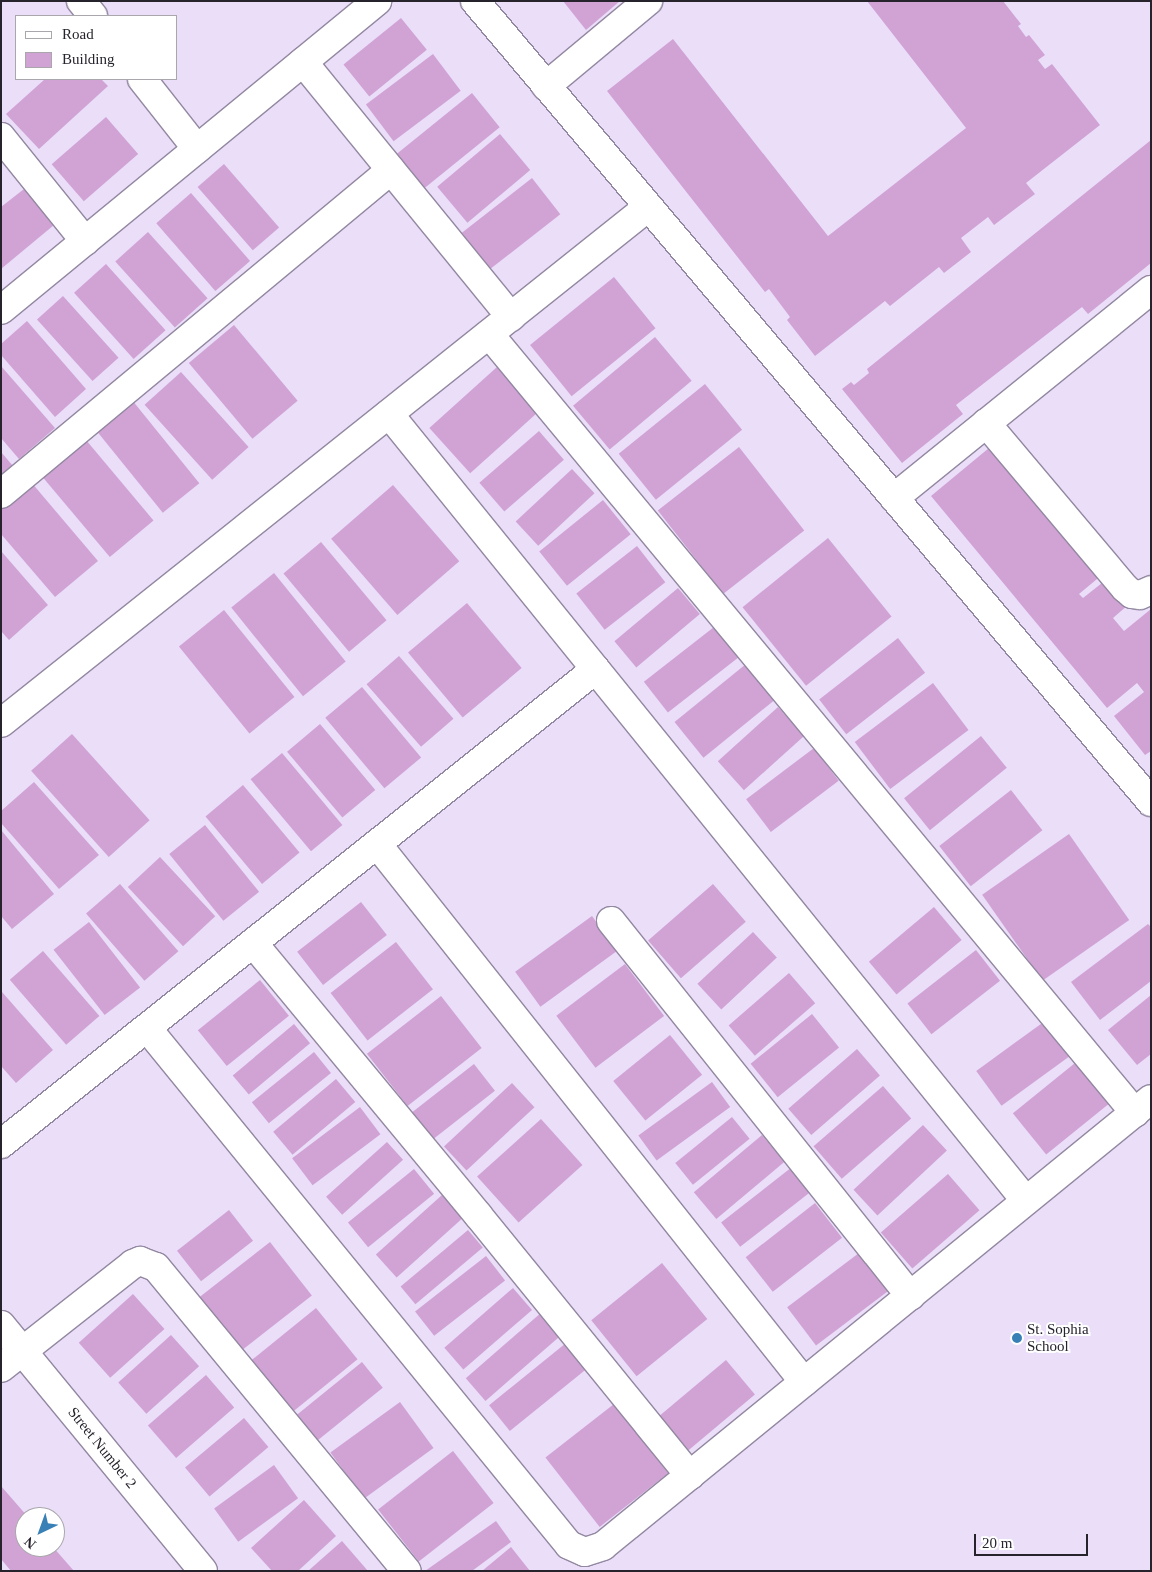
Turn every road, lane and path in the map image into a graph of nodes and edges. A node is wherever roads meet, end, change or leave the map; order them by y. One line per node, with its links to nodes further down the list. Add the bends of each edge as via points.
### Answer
1 (377, 1): 4 (street)
2 (475, 1): 6 (street)
3 (648, 1): 6 (street)
4 (303, 62): 8 (street); 9 (street)
5 (143, 80): 8 (street)
6 (546, 86): 10 (street)
7 (1, 137): 11 (street)
8 (197, 149): 11 (street)
9 (391, 170): 14 (street); 18 (street)
10 (648, 207): 14 (street); 19 (street)
11 (85, 241): 13 (street)
12 (1151, 290): 17 (street)
13 (1, 310)
14 (511, 317): 15 (street)
15 (489, 334): 16 (street); 28 (street)
16 (389, 414): 21 (street); 22 (street)
17 (986, 423): 19 (street); 20 (street, via 1126,588 1132,594 1140,595)
18 (1, 494)
19 (894, 498): 23 (street)
20 (1151, 590)
21 (596, 669): 24 (street); 30 (street)
22 (1, 723)
23 (1151, 802)
24 (377, 844): 26 (street); 35 (street)
25 (611, 921): 31 (street)
26 (253, 943): 27 (street); 36 (street)
27 (147, 1028): 29 (street); 36 (street, via 569,1544 585,1552 603,1546)
28 (1143, 1106): 30 (street)
29 (1, 1144)
30 (1026, 1201): 31 (street)
31 (910, 1296): 35 (street)
32 (1, 1325): 33 (street, Street Number 2)
33 (22, 1350): 34 (street); 37 (street, Street Number 2); 38 (street, via 132,1264 140,1261 156,1266)
34 (1, 1368)
35 (804, 1382): 36 (street)
36 (690, 1476)
37 (203, 1571)
38 (407, 1571)

